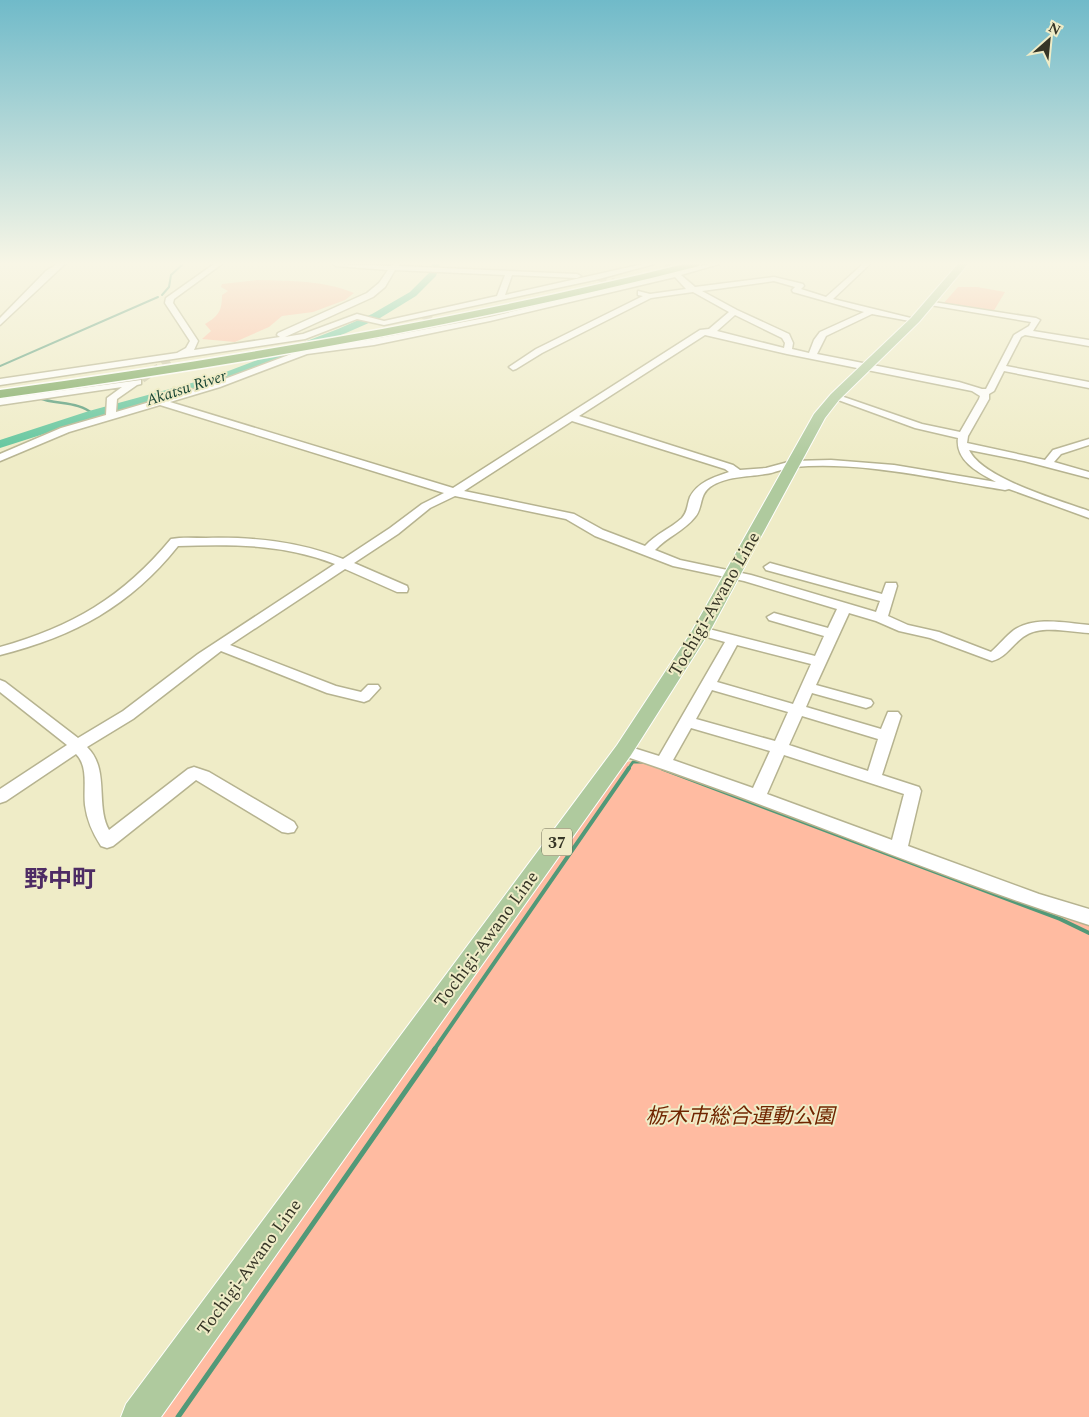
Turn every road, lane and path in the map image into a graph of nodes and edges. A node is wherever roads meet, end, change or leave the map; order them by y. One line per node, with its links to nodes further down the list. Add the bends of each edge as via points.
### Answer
1 (187, 330): 18 (street, via 194,341 190,350)
2 (289, 330): 14 (street)
3 (320, 330): 14 (street)
4 (353, 330): 24 (highway, via 258,350)
5 (397, 330): 26 (highway, via 234,359)
6 (434, 330): 29 (street, via 305,352 246,375)
7 (581, 330): 19 (street)
8 (773, 330): 16 (street, via 786,336 789,343)
9 (831, 330): 17 (street, via 818,340)
10 (904, 330): 20 (main road, Tochigi-Awano Line / 37)
11 (1028, 330): 13 (street)
12 (712, 332): 16 (street); 31 (street, via 703,332)
13 (1024, 332): 15 (street); 21 (street, via 1018,335)
14 (273, 341): 18 (street)
15 (1089, 343)
16 (787, 351): 17 (street)
17 (812, 356): 20 (street)
18 (173, 358): 22 (street)
19 (514, 367)
20 (866, 367): 25 (street); 27 (main road, Tochigi-Awano Line / 37)
21 (1002, 368): 23 (street); 25 (street, via 989,390)
22 (0, 382)
23 (1089, 385)
24 (0, 388)
25 (982, 392): 32 (street, via 985,395 982,404)
26 (0, 394)
27 (835, 397): 32 (street); 35 (main road, Tochigi-Awano Line / 37)
28 (0, 402): 30 (street, via 140,381 110,401)
29 (160, 402): 30 (street); 40 (street)
30 (111, 417): 34 (street, via 65,430)
31 (571, 417): 37 (street, via 729,467); 40 (street)
32 (963, 441): 36 (street); 39 (street, via 967,456 979,469)
33 (1089, 442): 36 (street, via 1057,452)
34 (0, 458)
35 (792, 464): 37 (street); 39 (street, via 878,467); 46 (main road, Tochigi-Awano Line / 37)
36 (1047, 464): 38 (street)
37 (738, 474): 42 (street, via 706,485 696,497 692,514)
38 (1089, 475)
39 (1016, 488): 41 (street)
40 (454, 492): 42 (street, via 570,516 600,533); 43 (street, via 426,506)
41 (1089, 516)
42 (647, 551): 46 (street, via 677,563)
43 (345, 564): 48 (street); 56 (street); 57 (street, via 309,551 274,545 175,542 140,583 115,602 54,633)
44 (815, 564): 47 (street)
45 (770, 567): 47 (street)
46 (732, 576): 49 (street); 53 (main road, Tochigi-Awano Line / 37)
47 (807, 577): 51 (street, via 889,592)
48 (402, 589)
49 (846, 606): 51 (street); 54 (street)
50 (774, 617): 54 (street)
51 (881, 618): 52 (street, via 992,657 1026,629)
52 (1089, 629)
53 (701, 631): 55 (street); 70 (main road, Tochigi-Awano Line / 37)
54 (833, 634): 58 (street)
55 (733, 640): 58 (street); 59 (street)
56 (220, 646): 62 (street, via 332,690 364,696); 68 (street, via 128,715)
57 (0, 651)
58 (819, 662): 61 (street)
59 (708, 684): 64 (street); 66 (street)
60 (0, 685): 68 (street)
61 (808, 687): 63 (street); 64 (street)
62 (373, 688)
63 (866, 703)
64 (797, 709): 67 (street); 69 (street)
65 (893, 716): 67 (street)
66 (686, 721): 69 (street); 71 (street)
67 (887, 736): 72 (street)
68 (76, 746): 73 (street); 75 (street, via 87,756 93,777 92,803 107,842 194,773)
69 (779, 748): 72 (street); 74 (street)
70 (624, 750): 71 (street); 78 (main road, Tochigi-Awano Line / 37)
71 (663, 763): 74 (street)
72 (873, 779): 76 (street, via 913,791)
73 (0, 797)
74 (757, 797): 76 (street)
75 (288, 827)
76 (898, 850): 77 (street)
77 (1089, 917)
78 (139, 1417)

